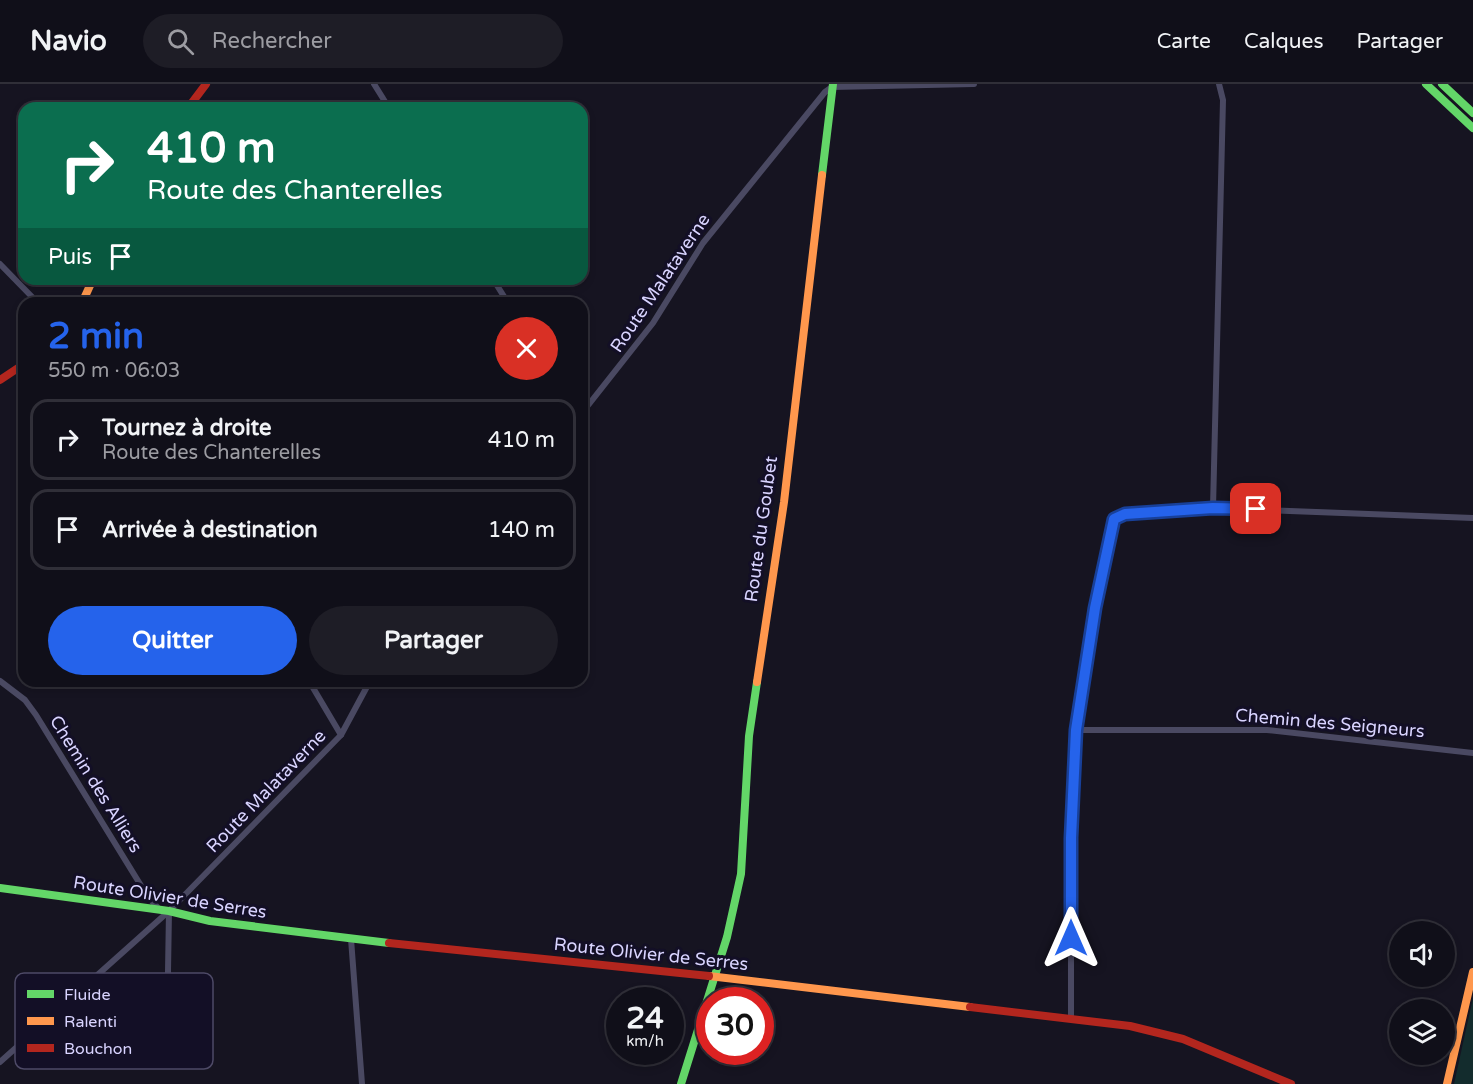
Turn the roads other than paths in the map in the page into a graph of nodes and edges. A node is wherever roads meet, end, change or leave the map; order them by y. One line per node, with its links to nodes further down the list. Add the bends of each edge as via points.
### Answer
1 (206, 84): 8 (main road)
2 (374, 84): 9 (street)
3 (974, 84): 6 (street)
4 (1426, 84): 11 (main road)
5 (1442, 84): 10 (main road)
6 (833, 85): 18 (street, Route Malataverne, via 703,243 653,323); 33 (main road, Route du Goubet, via 784,502 749,736 741,874 728,937)
7 (1222, 85): 19 (street)
8 (192, 102)
9 (384, 102)
10 (1473, 113)
11 (1473, 128)
12 (0, 264): 13 (street)
13 (18, 282)
14 (20, 285): 15 (street)
15 (32, 297)
16 (18, 368): 17 (main road)
17 (0, 380)
18 (588, 405)
19 (1213, 508): 20 (street); 24 (street, via 1125,514 1114,519)
20 (1473, 518)
21 (0, 681): 28 (street, Chemin des Alliers, via 25,699 148,897)
22 (313, 687): 25 (street)
23 (367, 687): 25 (street, Route Malataverne)
24 (1076, 730): 26 (street, Chemin des Seigneurs, via 1268,730); 34 (street, via 1071,838)
25 (342, 735): 28 (street, Route Malataverne)
26 (1473, 753)
27 (0, 888): 28 (main road, Route Olivier de Serres)
28 (165, 911): 29 (main road, Route Olivier de Serres, via 210,921); 31 (street, Route Malataverne); 32 (street)
29 (351, 939): 33 (main road, Route Olivier de Serres); 37 (street)
30 (1473, 972): 40 (main road)
31 (97, 973)
32 (166, 973)
33 (713, 976): 34 (main road, Route Olivier de Serres); 38 (main road, Route du Goubet)
34 (1071, 1018): 39 (main road, Route Olivier de Serres, via 1130,1026 1183,1039)
35 (15, 1048): 36 (street, Route Malataverne)
36 (0, 1062)
37 (362, 1084)
38 (681, 1084)
39 (1291, 1084)
40 (1447, 1084)

